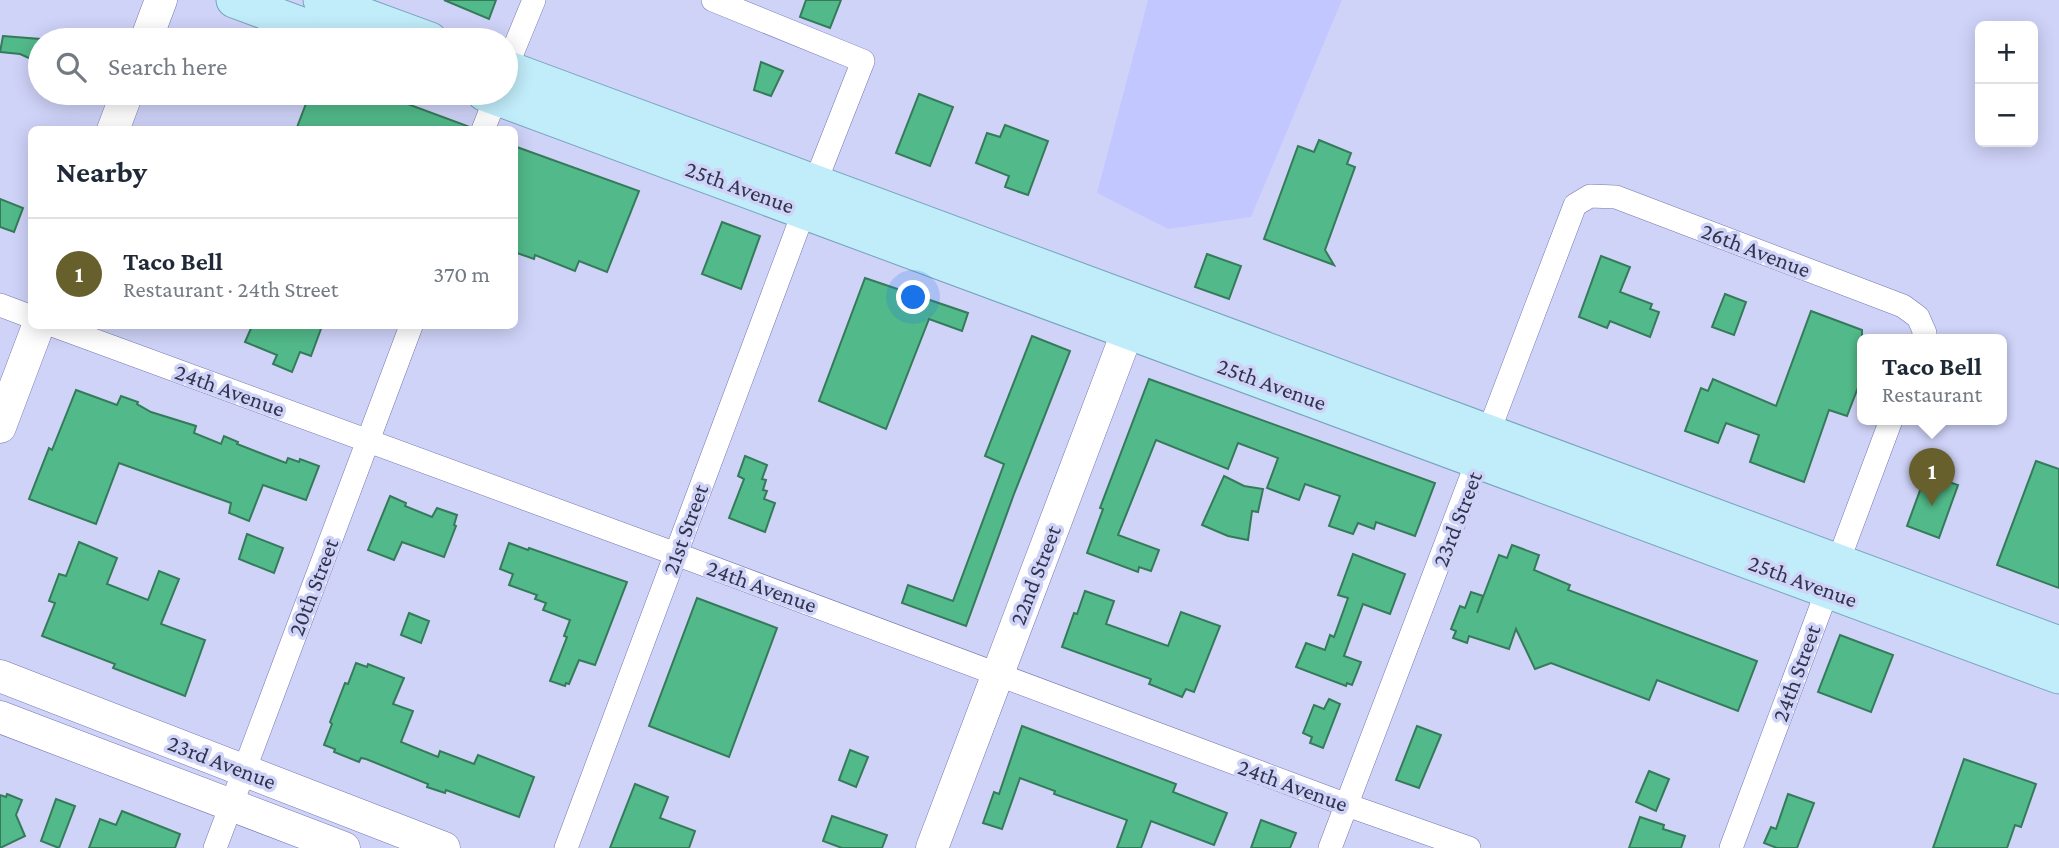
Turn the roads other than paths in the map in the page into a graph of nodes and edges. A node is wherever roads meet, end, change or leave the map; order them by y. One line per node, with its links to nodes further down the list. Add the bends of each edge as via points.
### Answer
1 (161, 0): 6 (street)
2 (234, 0): 7 (main road)
3 (321, 0): 8 (main road)
4 (534, 0): 9 (street)
5 (713, 0): 16 (street, 21st Street, via 863,61)
6 (150, 28)
7 (310, 28)
8 (397, 28)
9 (518, 36)
10 (518, 88): 16 (main road, 25th Avenue)
11 (122, 105): 13 (street)
12 (491, 105): 14 (street)
13 (115, 126)
14 (485, 126)
15 (1590, 196): 20 (street, 26th Avenue, via 1616,197 1903,306); 27 (street, 23rd Street, via 1575,205)
16 (810, 197): 19 (main road, 25th Avenue); 28 (street, 21st Street)
17 (0, 305): 18 (street)
18 (28, 316)
19 (1133, 317): 27 (main road, 25th Avenue); 31 (street, 22nd Street)
20 (1920, 328)
21 (37, 329): 25 (street)
22 (63, 329): 26 (street, 24th Avenue)
23 (410, 329): 26 (street, 20th Street)
24 (1889, 425): 29 (street, 24th Street)
25 (0, 427)
26 (368, 441): 28 (street, 24th Avenue); 35 (street, 20th Street)
27 (1485, 446): 29 (main road, 25th Avenue); 37 (street, 23rd Street)
28 (676, 554): 31 (street, 24th Avenue); 41 (street, 21st Street)
29 (1832, 575): 30 (main road, 25th Avenue); 33 (main road, 25th Avenue); 45 (street, 24th Street)
30 (2059, 643)
31 (998, 674): 37 (street, 24th Avenue); 42 (street, 22nd Street)
32 (0, 676): 35 (street, 23rd Avenue)
33 (2059, 676)
34 (0, 718): 36 (street, 23rd Avenue)
35 (245, 771): 36 (street, 20th Street); 40 (street, 23rd Avenue)
36 (232, 805): 38 (street, 20th Street); 39 (street, 23rd Avenue)
37 (1347, 805): 43 (street, 23rd Street); 44 (street, 24th Avenue)
38 (215, 848)
39 (344, 848)
40 (444, 848)
41 (566, 848)
42 (932, 848)
43 (1330, 848)
44 (1469, 848)
45 (1731, 848)

